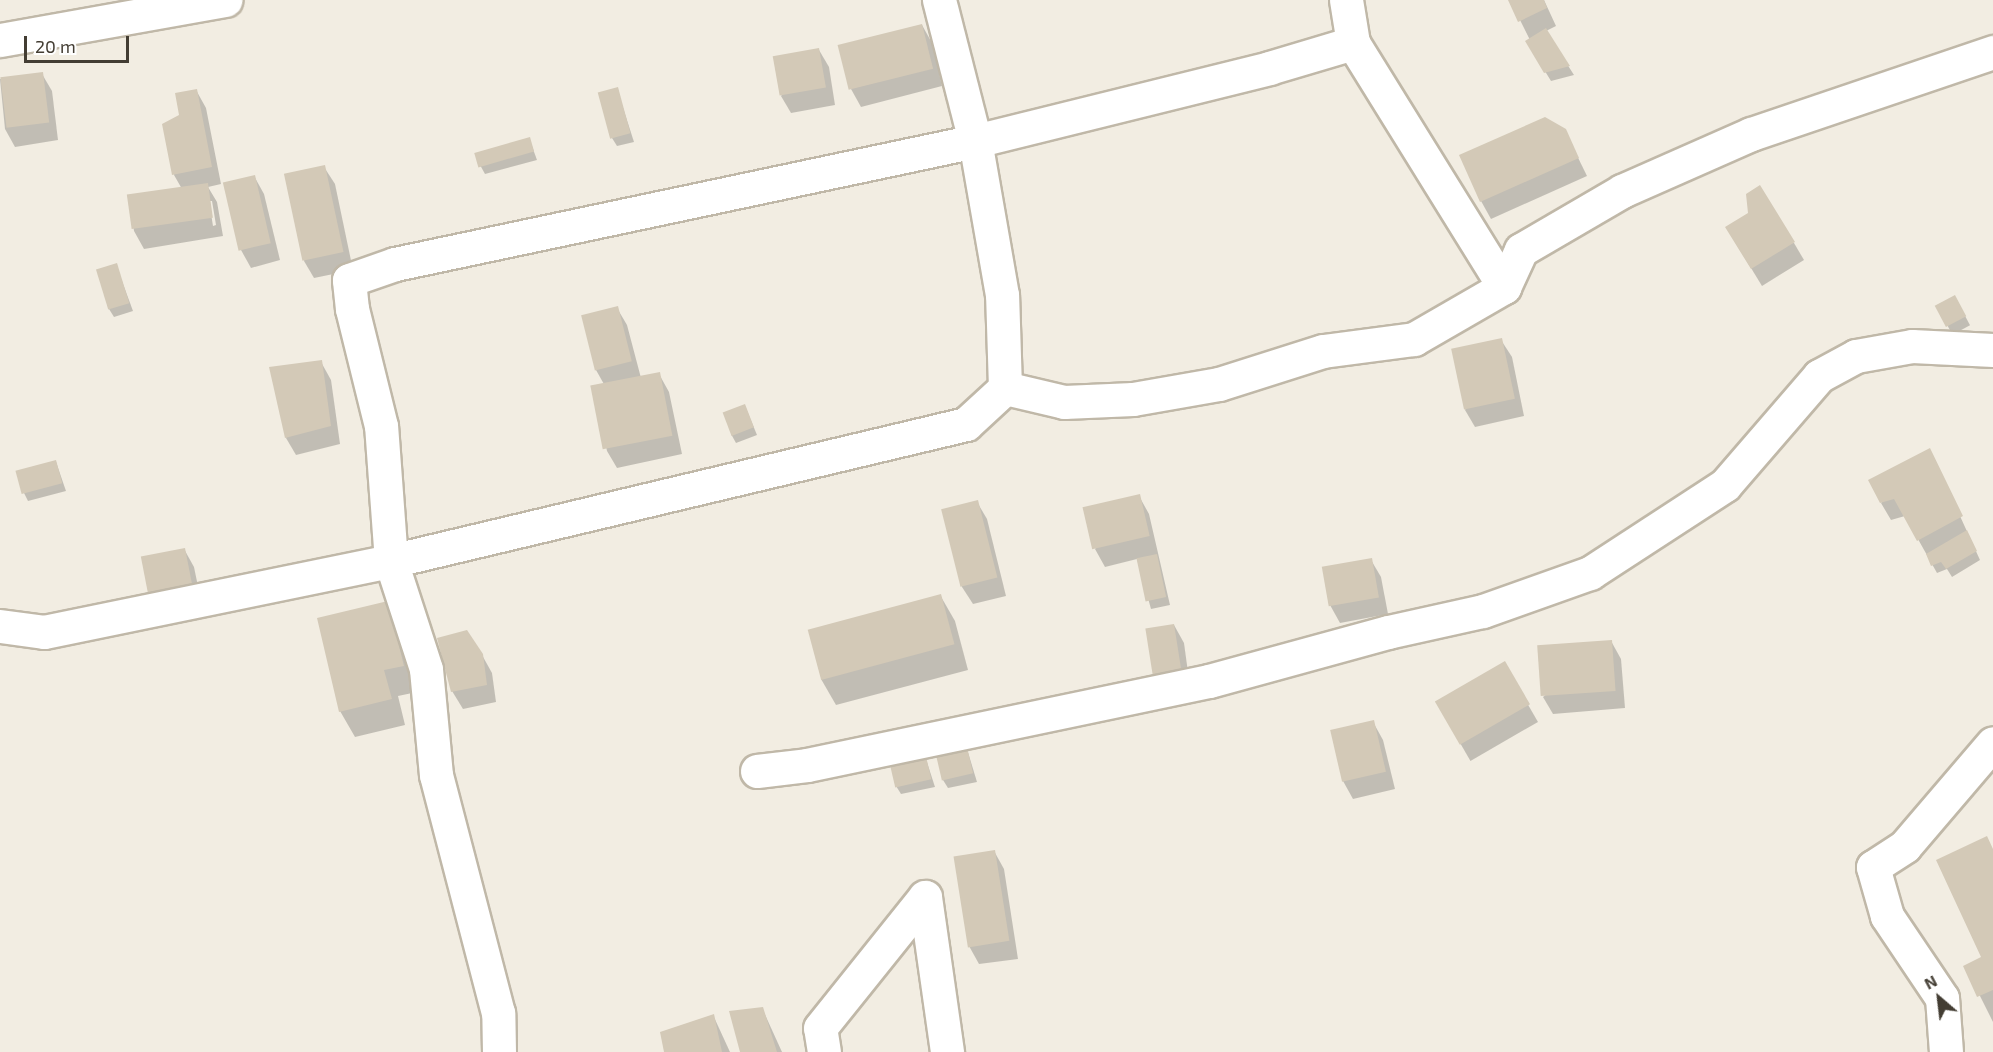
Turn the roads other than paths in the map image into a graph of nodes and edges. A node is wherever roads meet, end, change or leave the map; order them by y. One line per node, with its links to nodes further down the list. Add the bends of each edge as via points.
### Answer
1 (225, 0): 4 (street)
2 (939, 0): 7 (street)
3 (1346, 0): 5 (street)
4 (0, 40)
5 (1353, 43): 7 (street); 8 (street)
6 (1993, 52): 8 (street, via 1751,134 1622,191 1521,250)
7 (975, 141): 10 (street, via 1002,295); 11 (street, via 395,264 349,280 352,309 381,426)
8 (1504, 287): 10 (street, via 1414,339 1323,351 1219,384 1133,399 1064,402)
9 (1993, 350): 14 (street, via 1912,346 1856,356 1819,376 1725,485 1590,573 1483,611 1388,632 1209,681 807,765)
10 (1005, 388): 11 (street, via 966,424)
11 (391, 561): 12 (street, via 44,632); 15 (street, via 426,669 436,775 498,1013)
12 (0, 626)
13 (1993, 743): 18 (street, via 1913,838 1872,867 1887,916 1942,998)
14 (757, 771)
15 (499, 1052)
16 (824, 1052): 17 (street, via 820,1028 925,897)
17 (947, 1052)
18 (1946, 1052)

